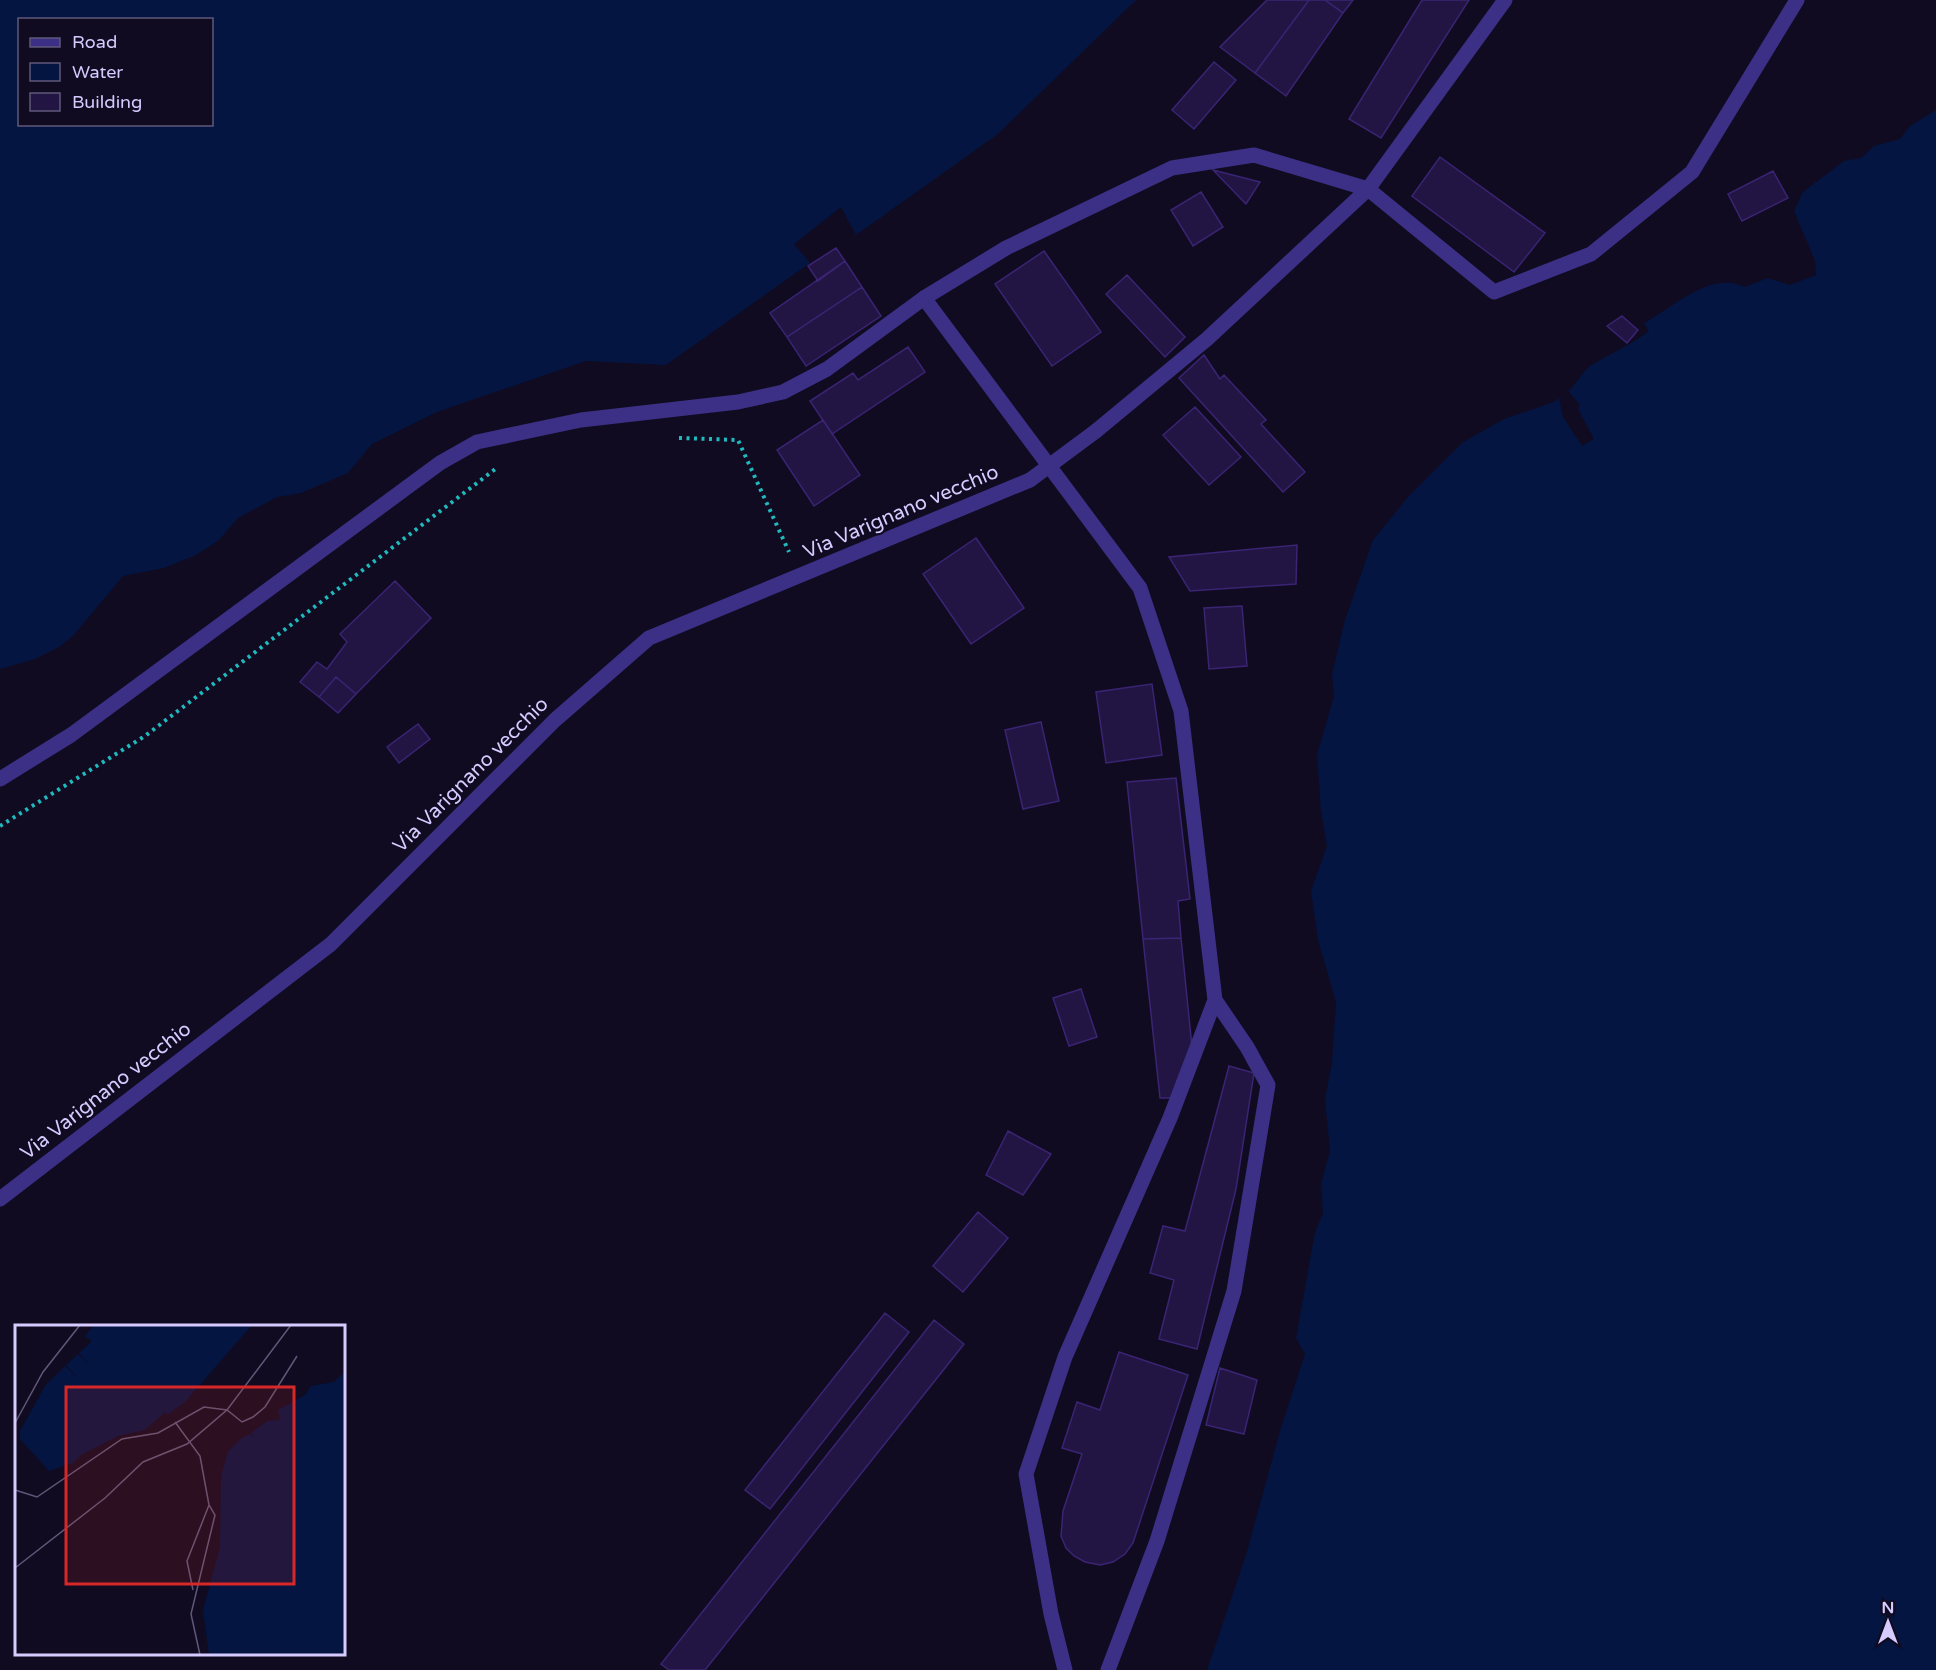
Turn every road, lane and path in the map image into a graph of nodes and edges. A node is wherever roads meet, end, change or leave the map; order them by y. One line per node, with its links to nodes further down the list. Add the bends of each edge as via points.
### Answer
1 (1505, 0): 3 (street, Via Varignano vecchio)
2 (1797, 0): 3 (street, via 1692,172 1591,254 1494,292)
3 (1368, 189): 4 (street, via 1254,155 1172,168 1006,248); 7 (street, Via Varignano vecchio, bridge, via 1207,339 1030,480)
4 (924, 298): 8 (street, via 827,369 783,392 738,402 581,420 477,442 440,463 71,735); 10 (street, via 1140,588 1180,711)
5 (669, 438): 7 (path, via 738,440)
6 (509, 464): 9 (path, via 497,467 145,736)
7 (801, 578): 11 (street, Via Varignano vecchio, via 649,638 555,720 331,944)
8 (0, 779)
9 (0, 826)
10 (1215, 1000): 12 (street, via 1170,1118 1065,1357 1026,1474); 13 (street, via 1268,1085 1234,1291 1157,1541)
11 (0, 1199)
12 (1065, 1670)
13 (1108, 1670)

